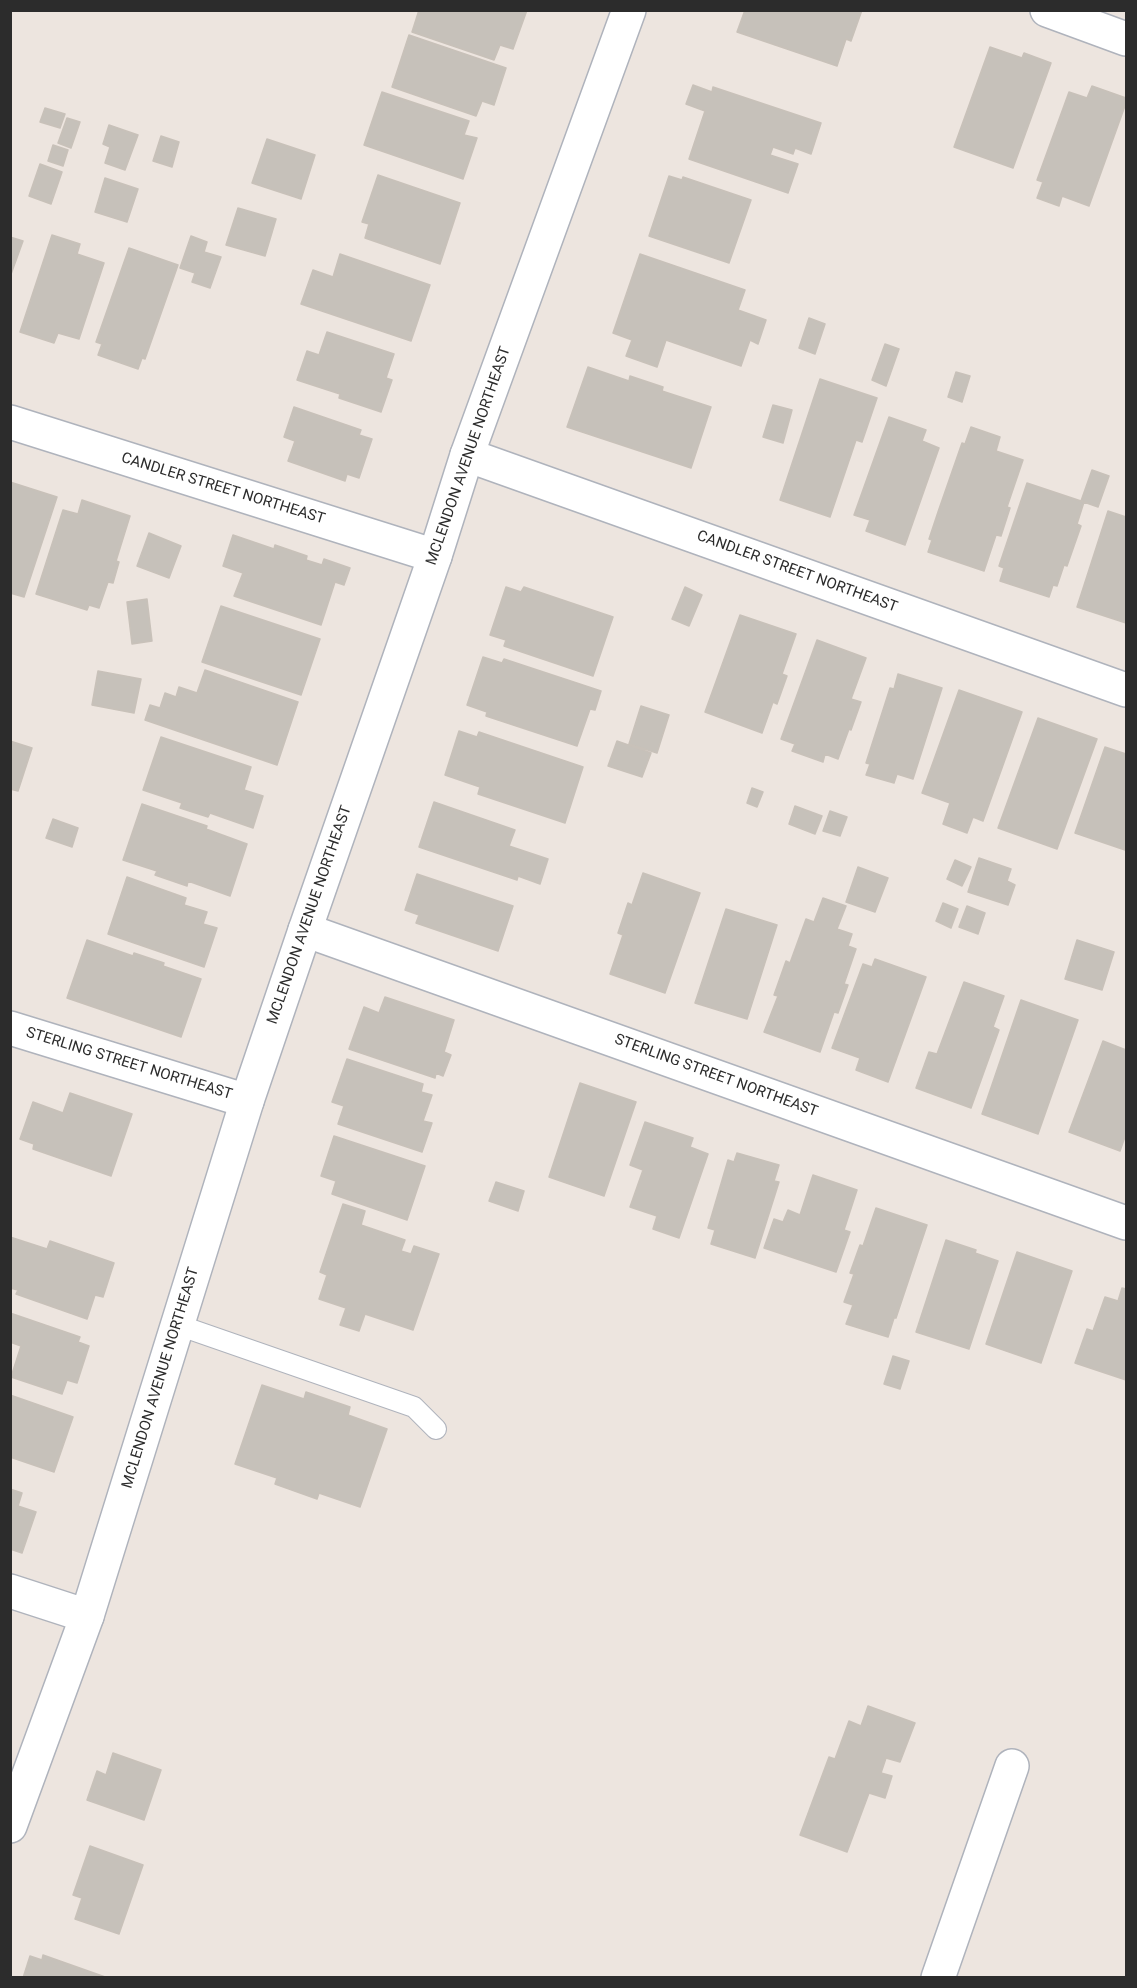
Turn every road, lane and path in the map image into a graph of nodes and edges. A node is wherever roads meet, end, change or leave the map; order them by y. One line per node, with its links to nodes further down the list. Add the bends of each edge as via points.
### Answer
1 (629, 10): 5 (street, MCLENDON AVENUE NORTHEAST)
2 (1047, 10): 3 (street)
3 (1126, 39)
4 (10, 422): 6 (street, CANDLER STREET NORTHEAST)
5 (467, 455): 6 (street, MCLENDON AVENUE NORTHEAST); 7 (street, CANDLER STREET NORTHEAST)
6 (435, 556): 8 (street, MCLENDON AVENUE NORTHEAST)
7 (1126, 690)
8 (305, 930): 10 (street, MCLENDON AVENUE NORTHEAST); 11 (street, STERLING STREET NORTHEAST)
9 (10, 1028): 10 (street, STERLING STREET NORTHEAST)
10 (247, 1101): 12 (street, MCLENDON AVENUE NORTHEAST)
11 (1126, 1223)
12 (178, 1325): 13 (lane, via 414,1407); 15 (street, MCLENDON AVENUE NORTHEAST)
13 (435, 1429)
14 (10, 1591): 15 (street)
15 (87, 1616): 17 (street, MCLENDON AVENUE NORTHEAST)
16 (1012, 1766): 18 (street)
17 (10, 1826)
18 (938, 1977)

